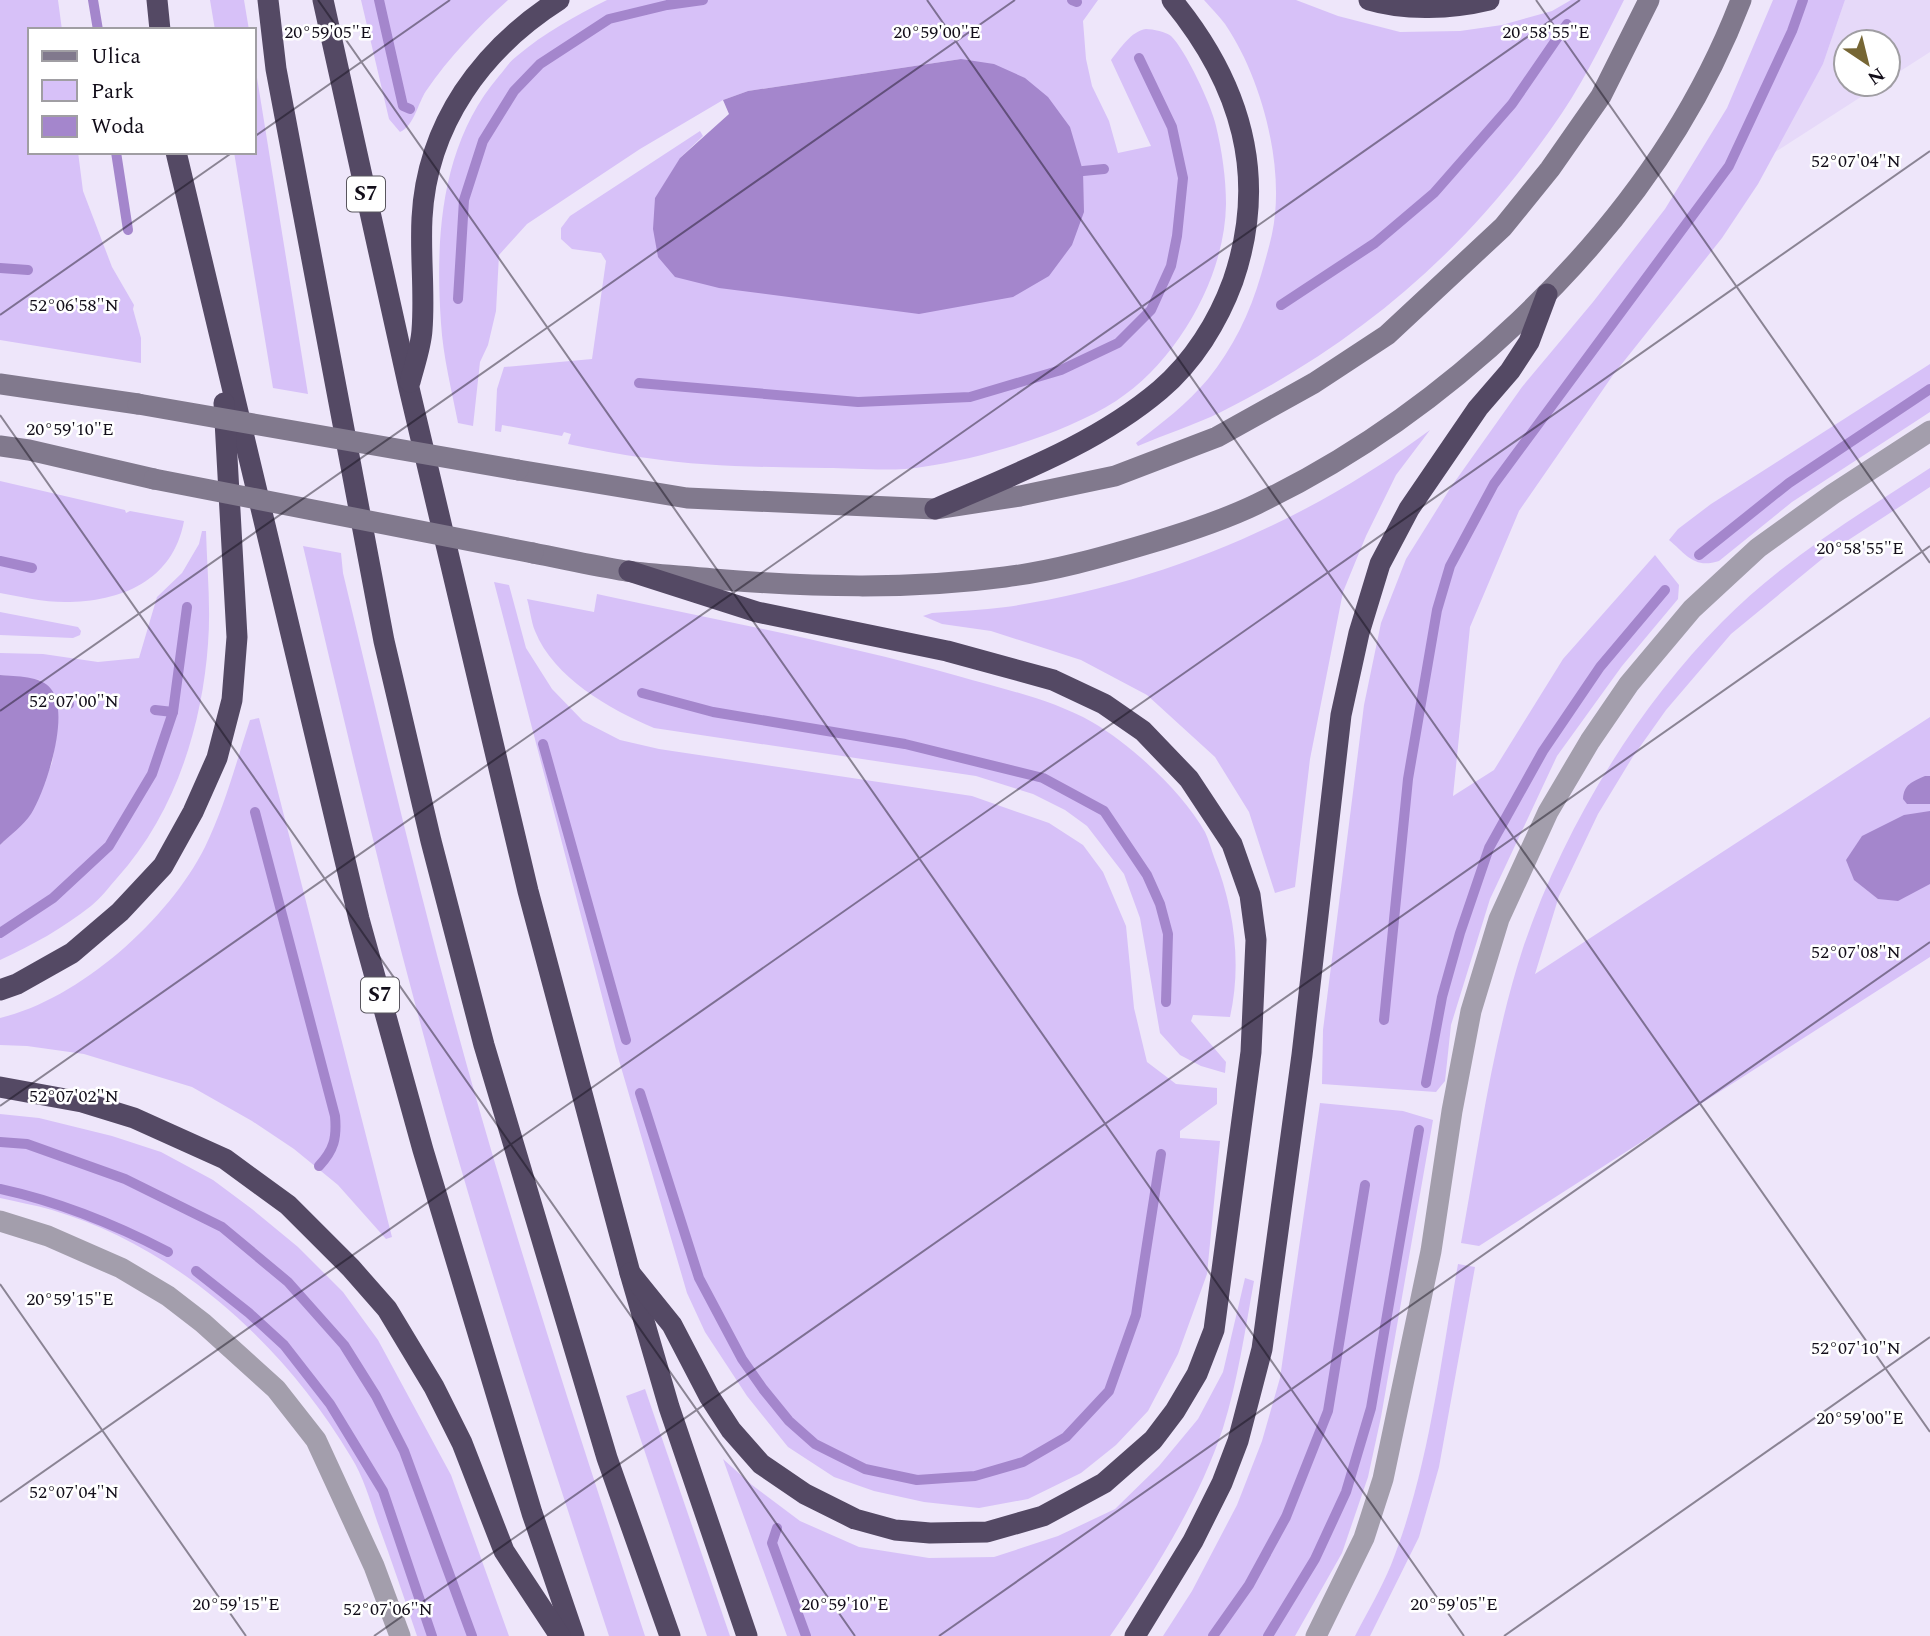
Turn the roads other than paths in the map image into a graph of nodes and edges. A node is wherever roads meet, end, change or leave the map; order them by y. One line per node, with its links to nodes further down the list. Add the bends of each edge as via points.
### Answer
1 (157, 0): 10 (highway)
2 (268, 0): 27 (highway, via 276,69 384,641 431,841 484,1045 603,1446)
3 (323, 0): 15 (highway, S7)
4 (559, 0): 15 (highway, via 528,20 492,53 442,131 422,216 422,333)
5 (1172, 0): 18 (highway, via 1188,19 1230,94 1250,174 1244,250 1225,304 1186,364 1125,416 1059,454)
6 (1368, 0): 7 (highway, via 1420,7)
7 (1489, 0)
8 (1649, 0): 18 (street, via 1601,96 1550,169 1503,227 1387,335 1314,383 1217,437 1115,476)
9 (1741, 0): 12 (street, via 1700,90 1672,138 1612,221)
10 (160, 28)
11 (176, 154): 13 (highway, S7)
12 (1548, 294): 19 (street, via 1478,360 1401,420 1254,506 1171,537 1091,561 1007,577 909,586 767,583); 29 (highway, via 1529,342 1409,509 1380,564 1359,632 1341,715 1262,1349 1222,1483)
13 (221, 345): 20 (highway, via 237,637 232,700 217,758 163,866 120,912 72,953); 26 (highway, S7, via 359,919 423,1150)
14 (0, 384): 18 (street, bridge, via 687,498)
15 (409, 388): 23 (highway, S7, via 528,891)
16 (1930, 431): 30 (street, via 1758,548 1692,609 1629,684 1548,812 1499,919 1471,1011 1431,1251 1383,1479 1364,1538)
17 (0, 446): 19 (street, bridge)
18 (935, 509)
19 (629, 571): 23 (highway, via 757,612 947,651 1053,680 1104,704 1143,731 1189,779 1232,844 1250,895 1256,940 1251,1052 1214,1330 1198,1374 1153,1440 1104,1483 1043,1516 987,1532 895,1530 855,1519 805,1494 761,1464 731,1430 672,1325)
20 (0, 990)
21 (0, 1087): 25 (highway, via 82,1102 134,1118 225,1159 288,1205 387,1310 462,1443 504,1551)
22 (0, 1221): 24 (street, via 121,1268 168,1296 276,1389 316,1440 374,1566)
23 (630, 1273): 28 (highway, S7, via 669,1406)
24 (400, 1636)
25 (560, 1636)
26 (574, 1636)
27 (670, 1636)
28 (747, 1636)
29 (1135, 1636)
30 (1316, 1636)

